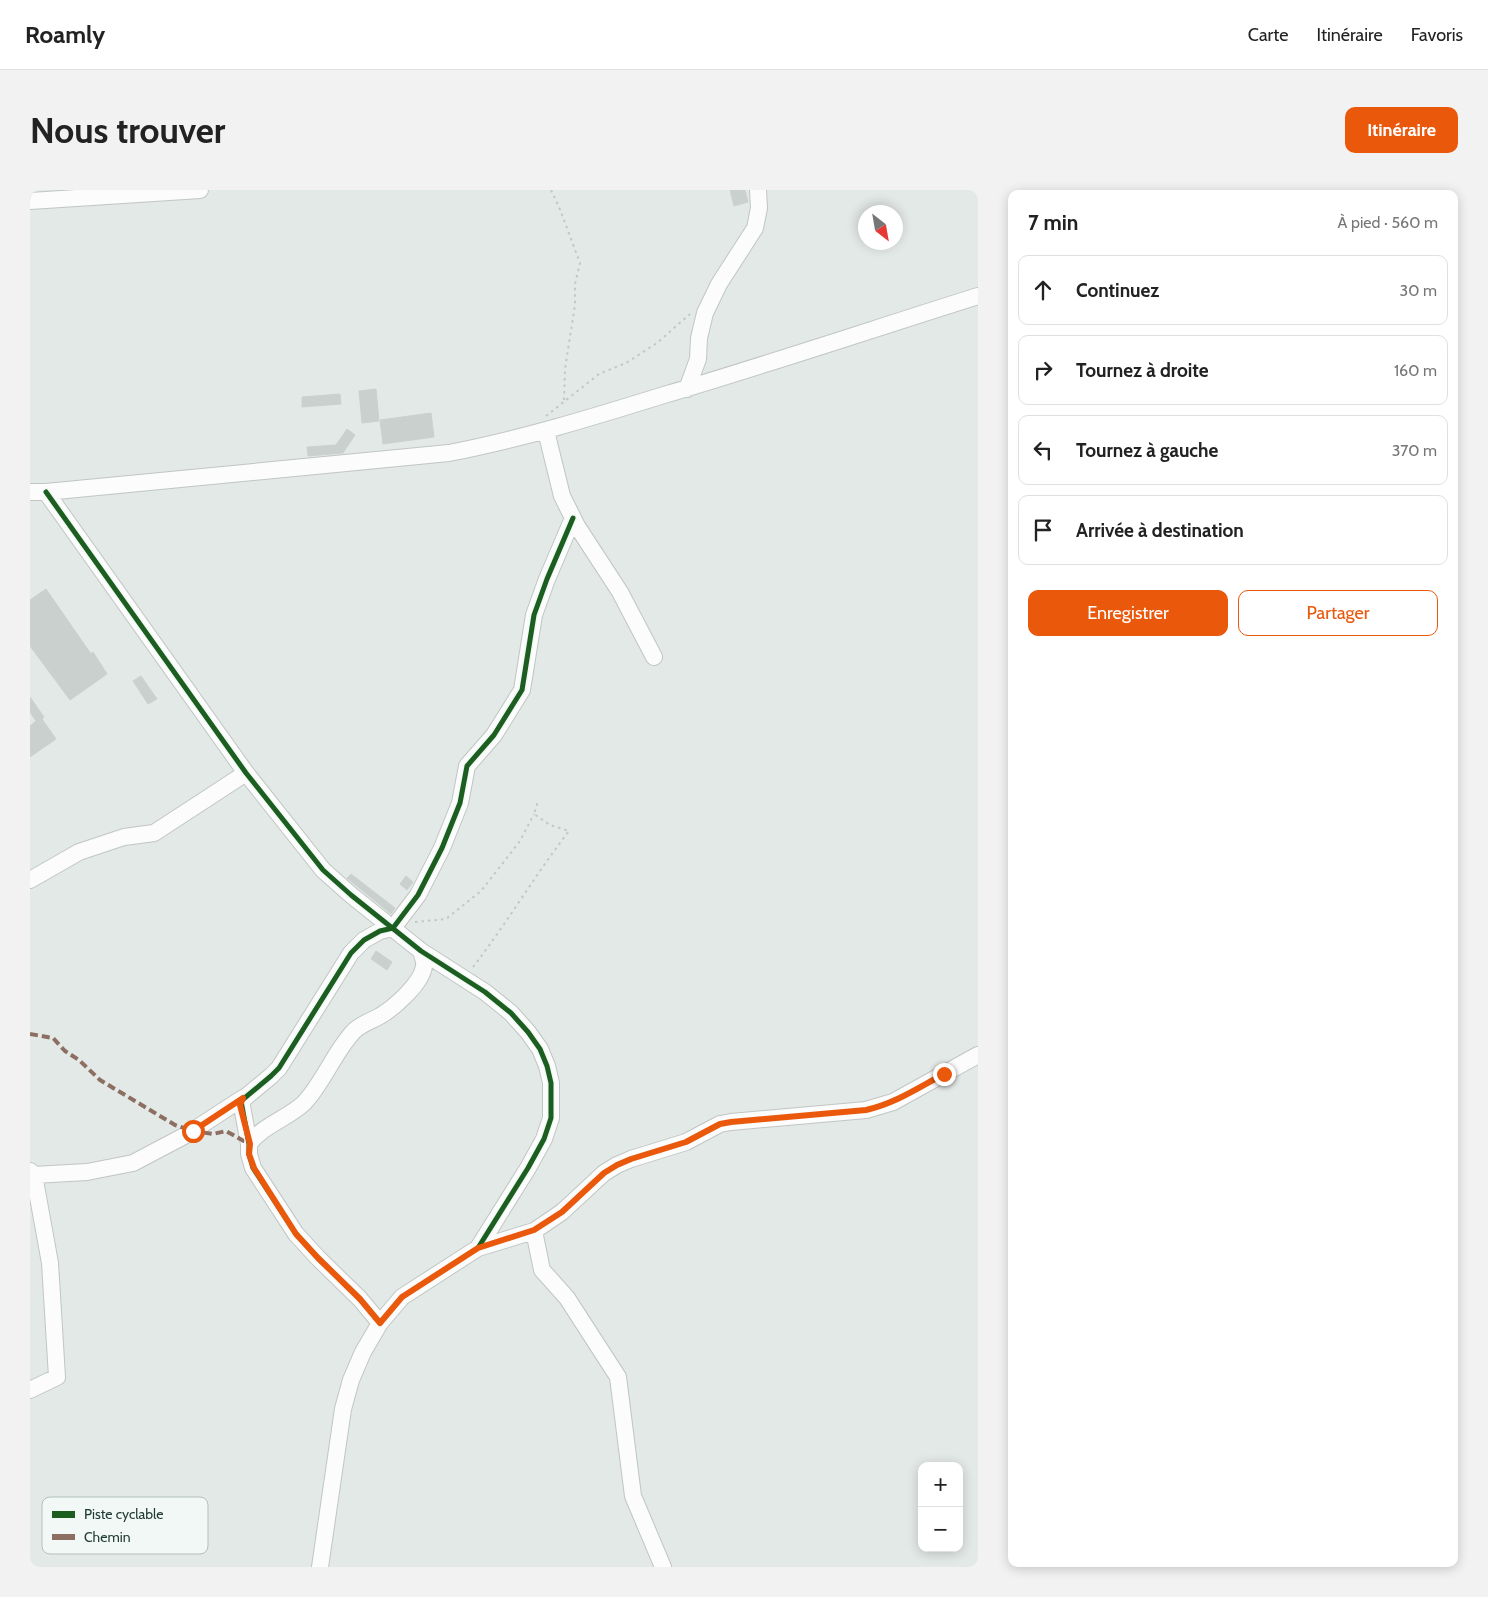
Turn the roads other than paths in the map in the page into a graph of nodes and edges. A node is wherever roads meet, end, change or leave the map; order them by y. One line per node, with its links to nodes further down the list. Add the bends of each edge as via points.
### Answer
1 (200, 190): 3 (street)
2 (758, 190): 5 (street, via 755,228 719,284 705,313 698,359)
3 (30, 201)
4 (978, 296): 5 (street)
5 (686, 389): 6 (street)
6 (546, 431): 7 (street, via 448,453); 8 (street, via 562,496)
7 (38, 492): 10 (street)
8 (573, 518): 9 (street, via 620,592); 12 (street, via 534,615 522,690 494,735 467,766 460,803 442,848)
9 (654, 657)
10 (246, 774): 11 (street, via 154,833 124,837 79,852); 12 (street, via 323,870)
11 (30, 880)
12 (396, 930): 13 (street); 15 (street, via 380,931 364,940 352,953 279,1068)
13 (421, 951): 16 (street, via 425,963 423,970 401,1000 354,1030 304,1102 255,1136); 19 (street, via 511,1013 540,1049 551,1083 551,1118 544,1140)
14 (978, 1055): 18 (street, via 881,1107 720,1124 686,1142 631,1159 604,1173 562,1212)
15 (243, 1098): 16 (street, via 240,1105); 17 (street, via 186,1135 133,1163 87,1172)
16 (250, 1144): 20 (street, via 249,1154 254,1168 296,1234)
17 (32, 1173): 21 (street, via 50,1263 57,1376)
18 (534, 1230): 19 (street); 23 (street, via 542,1270 567,1298 618,1378 633,1496)
19 (478, 1248): 20 (street, via 402,1297)
20 (380, 1323): 22 (street, via 363,1352 343,1409)
21 (30, 1390)
22 (320, 1567)
23 (663, 1567)

